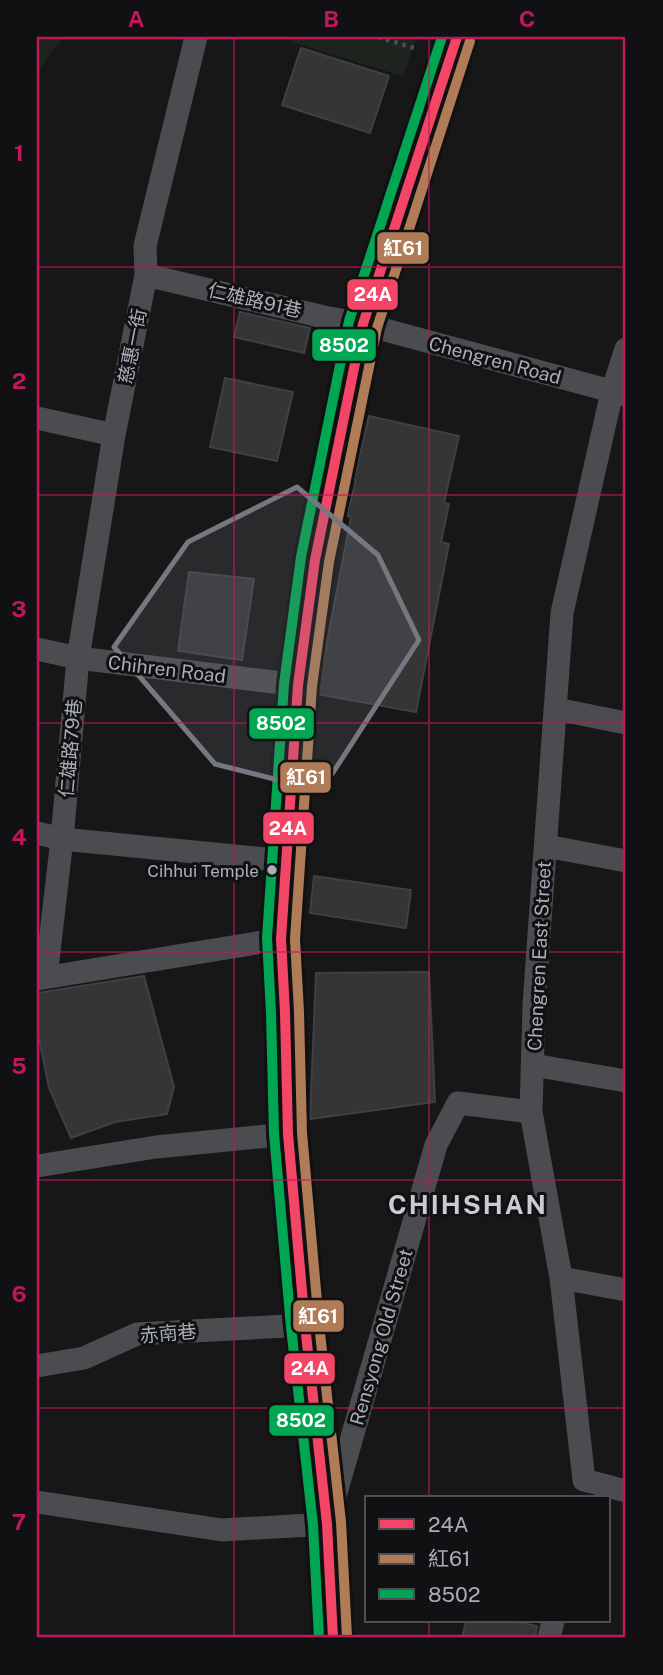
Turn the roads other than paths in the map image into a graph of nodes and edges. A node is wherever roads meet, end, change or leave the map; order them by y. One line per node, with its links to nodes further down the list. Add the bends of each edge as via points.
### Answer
1 (196, 37): 3 (street, 慈惠一街, via 145,246)
2 (457, 37): 4 (street)
3 (146, 275): 4 (street, 仁雄路91巷); 8 (street, 慈惠一街)
4 (363, 324): 6 (street, Chengren Road); 11 (street, via 315,560)
5 (626, 349): 6 (street, Chengren East Street)
6 (619, 393): 12 (street, Chengren East Street, via 562,613)
7 (37, 418): 8 (street)
8 (114, 435): 10 (street, 慈惠一街)
9 (37, 649): 10 (street, Chihren Road)
10 (78, 658): 11 (street, Chihren Road); 15 (street, 仁雄路79巷)
11 (298, 685): 17 (street)
12 (556, 709): 13 (street); 16 (street, Chengren East Street)
13 (626, 723)
14 (37, 834): 15 (street)
15 (62, 839): 17 (street); 20 (street, 仁雄路79巷)
16 (546, 846): 18 (street); 21 (street, Chengren East Street)
17 (286, 861): 19 (street)
18 (626, 861)
19 (281, 939): 20 (street); 24 (street)
20 (41, 978)
21 (533, 1065): 22 (street); 23 (street, Chengren East Street)
22 (626, 1081)
23 (531, 1112): 26 (street, Chengren East Street); 33 (street, Rensyong Old Street, via 458,1103 436,1145)
24 (288, 1135): 25 (street, via 156,1147); 28 (street)
25 (37, 1166)
26 (561, 1278): 27 (street); 30 (street, Chengren East Street)
27 (626, 1290)
28 (305, 1325): 29 (street, 赤南巷, via 137,1334 84,1358); 33 (street)
29 (37, 1366)
30 (582, 1489): 31 (street, Chengren East Street)
31 (626, 1491)
32 (37, 1502): 33 (street, via 222,1530)
33 (327, 1524): 34 (street)
34 (333, 1638)

